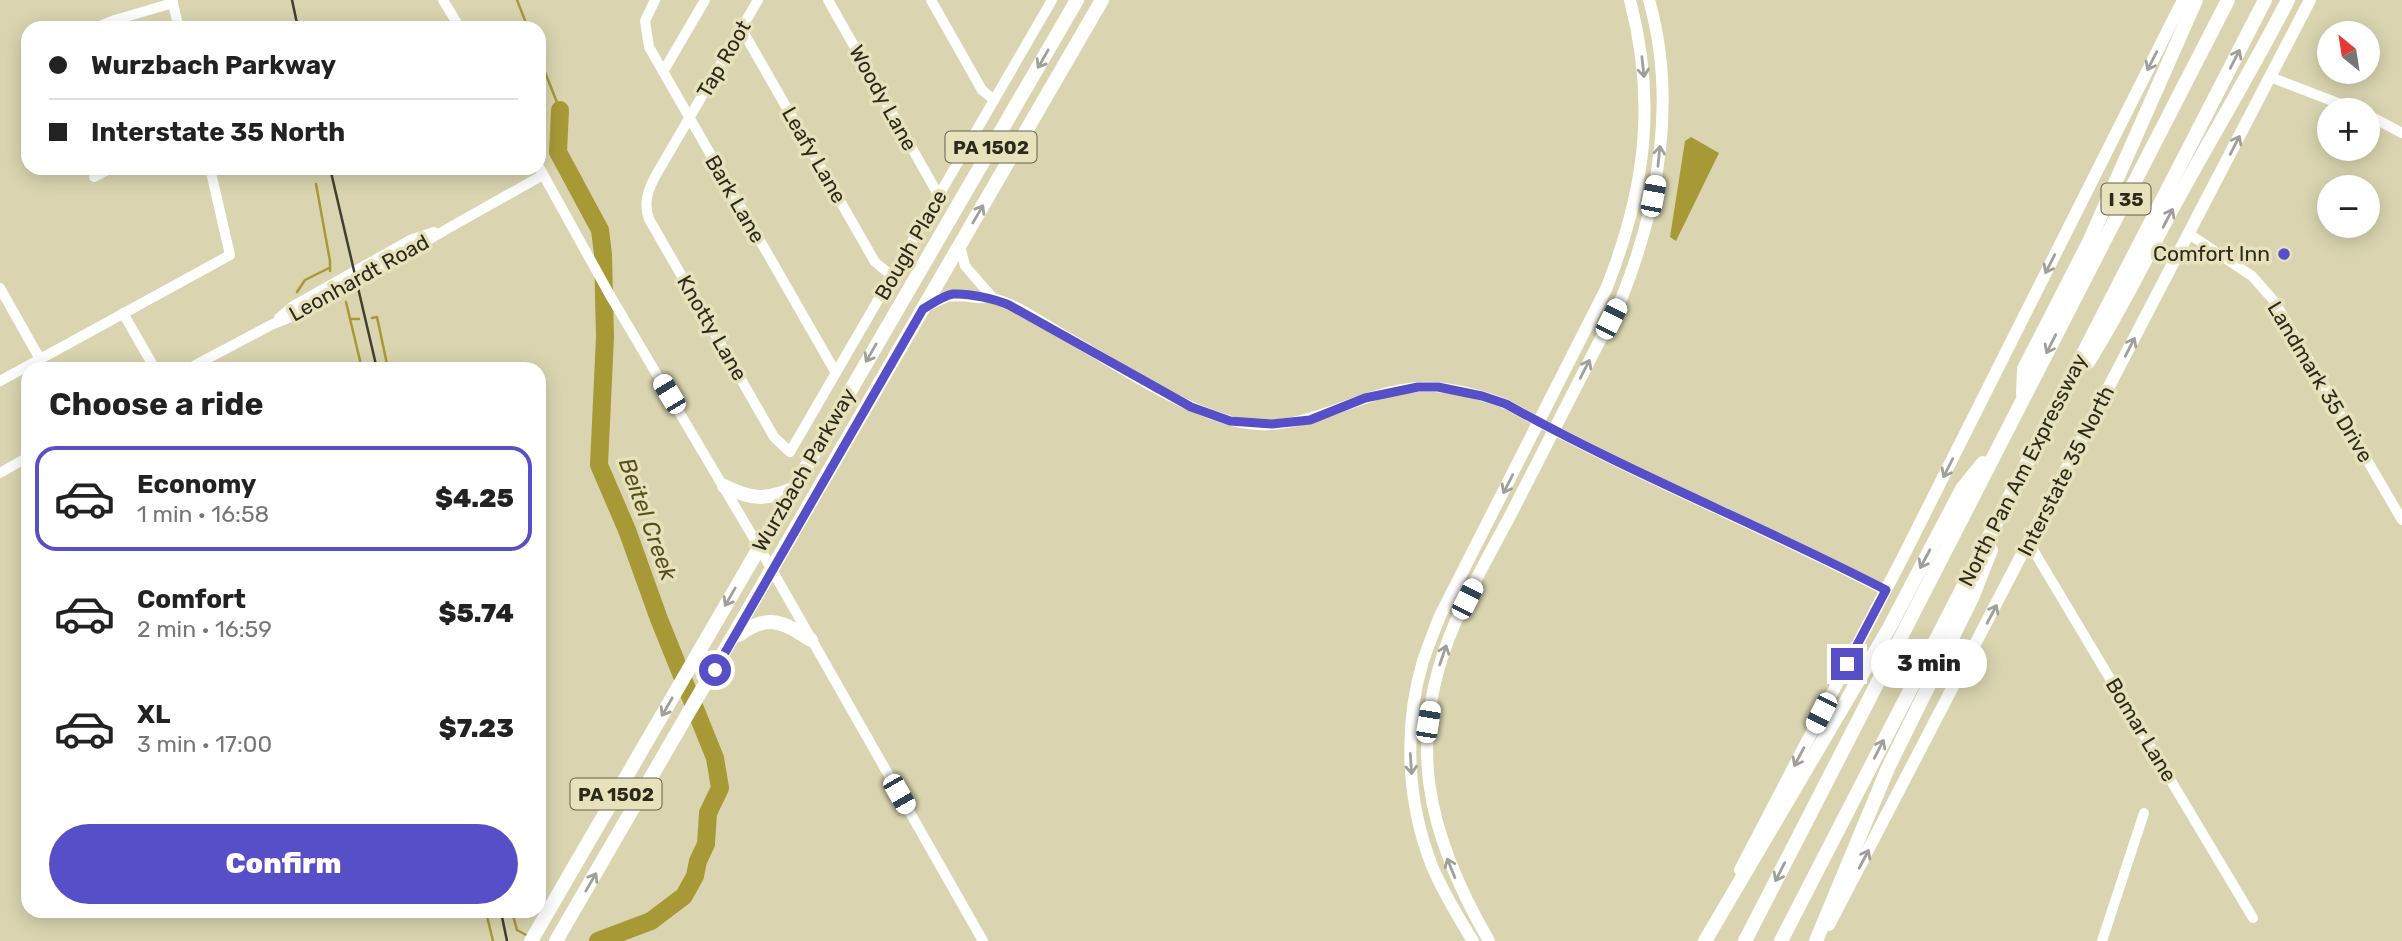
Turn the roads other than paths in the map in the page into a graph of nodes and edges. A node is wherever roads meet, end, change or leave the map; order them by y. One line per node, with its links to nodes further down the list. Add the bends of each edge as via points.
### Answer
1 (443, 0): 22 (street)
2 (655, 0): 24 (street, Bark Lane, via 645,21 649,47)
3 (705, 0): 24 (street)
4 (758, 0): 23 (street, Tap Root)
5 (828, 0): 36 (street, Woody Lane)
6 (931, 0): 27 (street, via 982,90)
7 (1038, 0): 19 (street)
8 (1077, 0): 62 (highway, Wurzbach Parkway / PA 1502, one-way to 62)
9 (1102, 0): 39 (highway, Wurzbach Parkway / PA 1502, one-way to 9)
10 (1630, 0): 53 (main road, one-way to 53, via 1645,95 1639,186 1607,287)
11 (1649, 0): 54 (main road, one-way to 11, via 1622,297 1650,213 1662,113)
12 (2183, 0): 67 (main road, one-way to 67)
13 (2196, 0): 52 (highway, via 2094,231 2024,369)
14 (2228, 0): 52 (highway, North Pan Am Expressway / I 35, one-way to 52)
15 (2265, 0): 56 (highway, North Pan Am Expressway / I 35, one-way to 15)
16 (2288, 0): 56 (highway, one-way to 16, via 2115,319)
17 (2310, 0): 25 (main road, Interstate 35 North)
18 (173, 2): 20 (street); 21 (street)
19 (1050, 3): 27 (street, Bough Place)
20 (112, 21)
21 (177, 21)
22 (456, 21)
23 (741, 29): 28 (street, Tap Root); 40 (street, Leafy Lane, via 876,262)
24 (663, 72): 28 (street, Bark Lane)
25 (2270, 77): 26 (street); 38 (main road, Interstate 35 North, one-way to 25)
26 (2325, 98)
27 (994, 100): 36 (street, Bough Place)
28 (689, 118): 37 (street, Tap Root); 50 (street, Bark Lane)
29 (2380, 121): 30 (street)
30 (2402, 133)
31 (98, 175): 35 (street)
32 (212, 175): 44 (street, via 230,255)
33 (534, 175): 48 (street, Leonhardt Road, via 352,285)
34 (543, 175): 61 (street)
35 (94, 177)
36 (939, 196): 40 (street, Bough Place)
37 (646, 197): 57 (street, Knotty Lane, via 649,219 774,438)
38 (2189, 234): 63 (street, Landmark 35 Drive, via 2252,276 2275,302); 64 (main road, Interstate 35 North, one-way to 38)
39 (960, 245): 42 (street, via 965,266); 43 (highway, Wurzbach Parkway / PA 1502)
40 (892, 276): 50 (street, Bough Place)
41 (0, 288): 45 (street)
42 (993, 298): 43 (street, via 955,294); 53 (street, via 1191,407 1230,421 1310,420 1374,396 1428,387 1482,396)
43 (923, 309): 66 (highway, Wurzbach Parkway / PA 1502)
44 (123, 313): 45 (street); 47 (street)
45 (40, 359): 46 (street)
46 (35, 362)
47 (152, 362)
48 (201, 362)
49 (21, 369): 51 (street)
50 (836, 373): 57 (street, Bough Place)
51 (0, 381)
52 (2023, 398): 55 (highway, North Pan Am Expressway / I 35)
53 (1539, 423): 54 (street); 70 (main road, one-way to 70, via 1440,617 1423,662)
54 (1554, 430): 67 (street); 71 (main road, one-way to 54, via 1439,666 1455,623)
55 (2001, 440): 82 (highway, one-way to 82, via 1962,489 1888,630); 83 (highway, North Pan Am Expressway / I 35, one-way to 83)
56 (2035, 446): 59 (highway, North Pan Am Expressway / I 35)
57 (790, 452)
58 (21, 461): 60 (street)
59 (2026, 463): 84 (highway, North Pan Am Expressway / I 35, one-way to 59); 85 (highway, via 1972,597 1888,768)
60 (0, 473)
61 (724, 486): 62 (highway, via 757,498); 65 (street)
62 (793, 489): 65 (highway, Wurzbach Parkway / PA 1502)
63 (2402, 520)
64 (2029, 543): 75 (street, Bomar Lane); 85 (main road, Interstate 35 North, one-way to 64)
65 (759, 547): 66 (street); 73 (highway, Wurzbach Parkway / PA 1502, one-way to 73)
66 (772, 569): 68 (highway, Wurzbach Parkway / PA 1502); 69 (street)
67 (1886, 590): 82 (main road, one-way to 82)
68 (732, 640): 69 (highway, via 754,624 773,621); 79 (highway, Wurzbach Parkway / PA 1502, one-way to 68)
69 (811, 640): 80 (street)
70 (1412, 721): 71 (main road); 77 (main road, one-way to 77, via 1409,749 1422,836)
71 (1428, 722): 76 (main road, one-way to 71, via 1457,882 1438,831 1428,778)
72 (2144, 813): 86 (street)
73 (546, 915)
74 (544, 918): 78 (highway, Wurzbach Parkway / PA 1502, one-way to 78)
75 (2253, 918)
76 (1482, 929): 77 (street); 81 (main road)
77 (1467, 939)
78 (531, 941)
79 (556, 941)
80 (983, 941)
81 (1489, 941)
82 (1704, 941)
83 (1745, 941)
84 (1781, 941)
85 (1818, 941)
86 (2102, 941)

